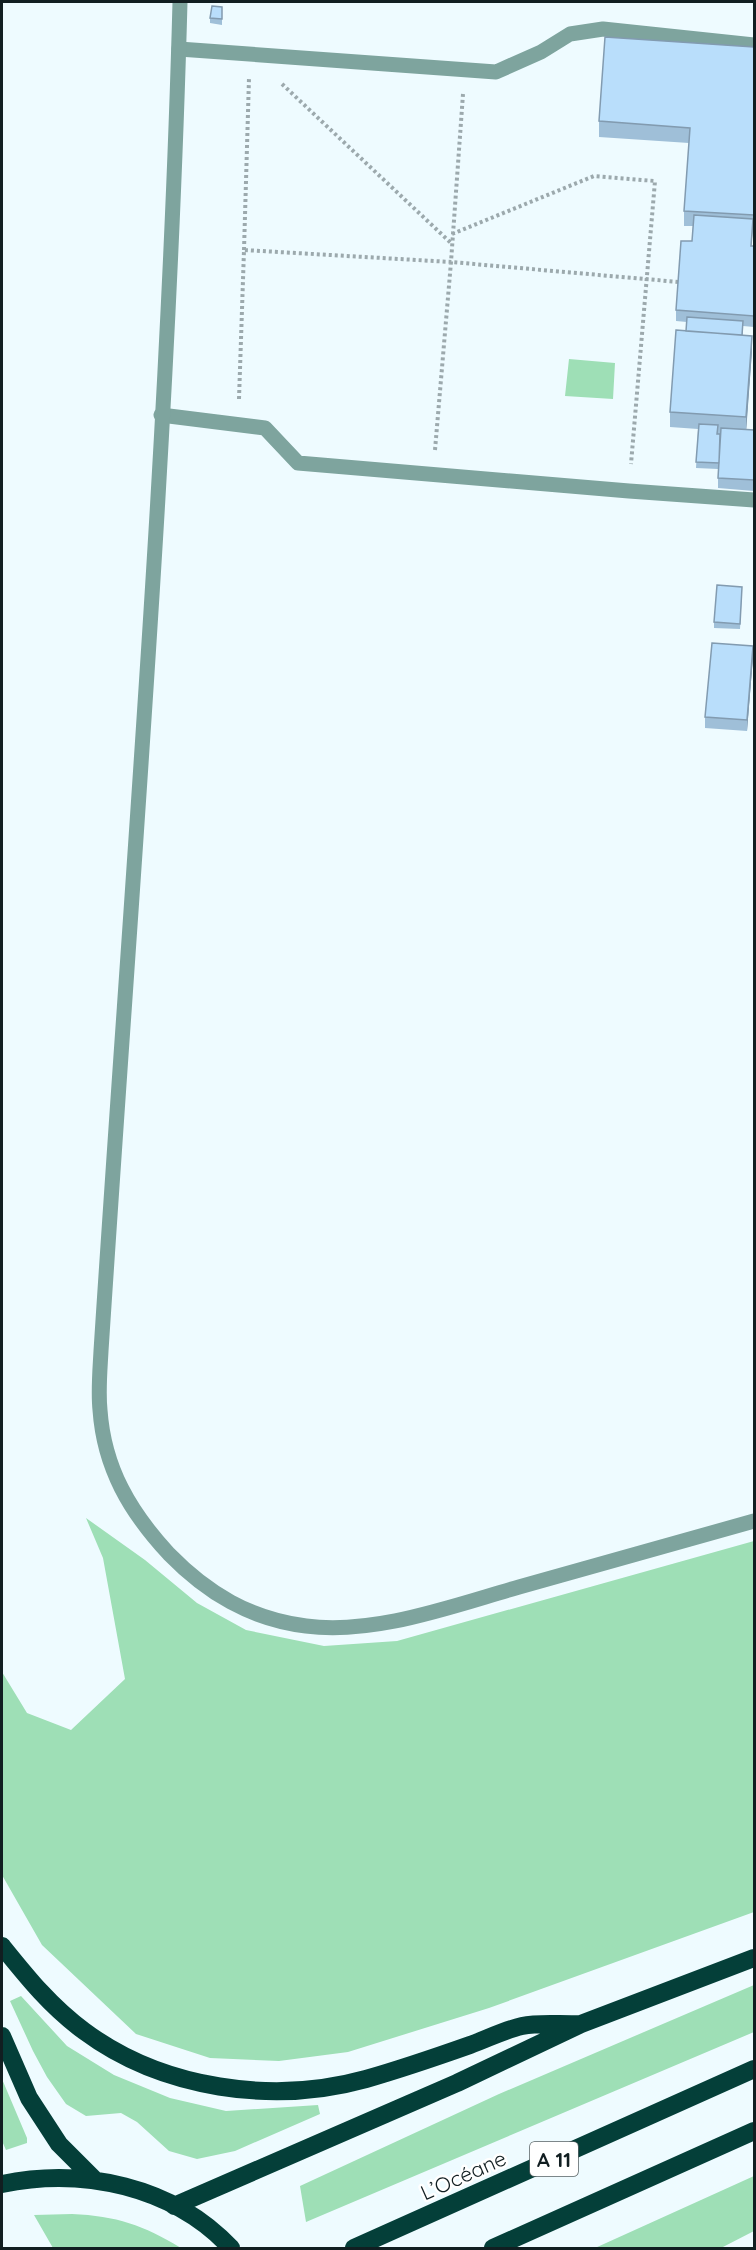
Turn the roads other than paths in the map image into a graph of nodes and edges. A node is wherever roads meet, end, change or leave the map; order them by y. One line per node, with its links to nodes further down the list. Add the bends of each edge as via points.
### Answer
1 (180, 2): 3 (street)
2 (754, 45): 3 (street, via 603,29 570,34 496,72)
3 (178, 49): 4 (street)
4 (161, 415): 5 (street, via 265,429 298,463); 6 (street, via 99,1409 107,1455 129,1504 190,1576 224,1600 262,1616 306,1627 363,1627 428,1613)
5 (754, 500)
6 (754, 1521)
7 (2, 1946): 9 (highway, via 34,1987 85,2032 149,2068 240,2089 315,2090 364,2079 522,2026)
8 (754, 1958): 9 (highway)
9 (581, 2024): 15 (highway, via 457,2084)
10 (2, 2036): 13 (highway, via 29,2098 59,2144)
11 (754, 2069): 17 (highway, L’Océane / A 11)
12 (754, 2131): 18 (highway, A 11)
13 (94, 2179): 14 (highway, via 45,2177); 15 (highway, via 135,2189)
14 (2, 2184)
15 (174, 2206): 16 (highway)
16 (231, 2248)
17 (354, 2248)
18 (493, 2248)

